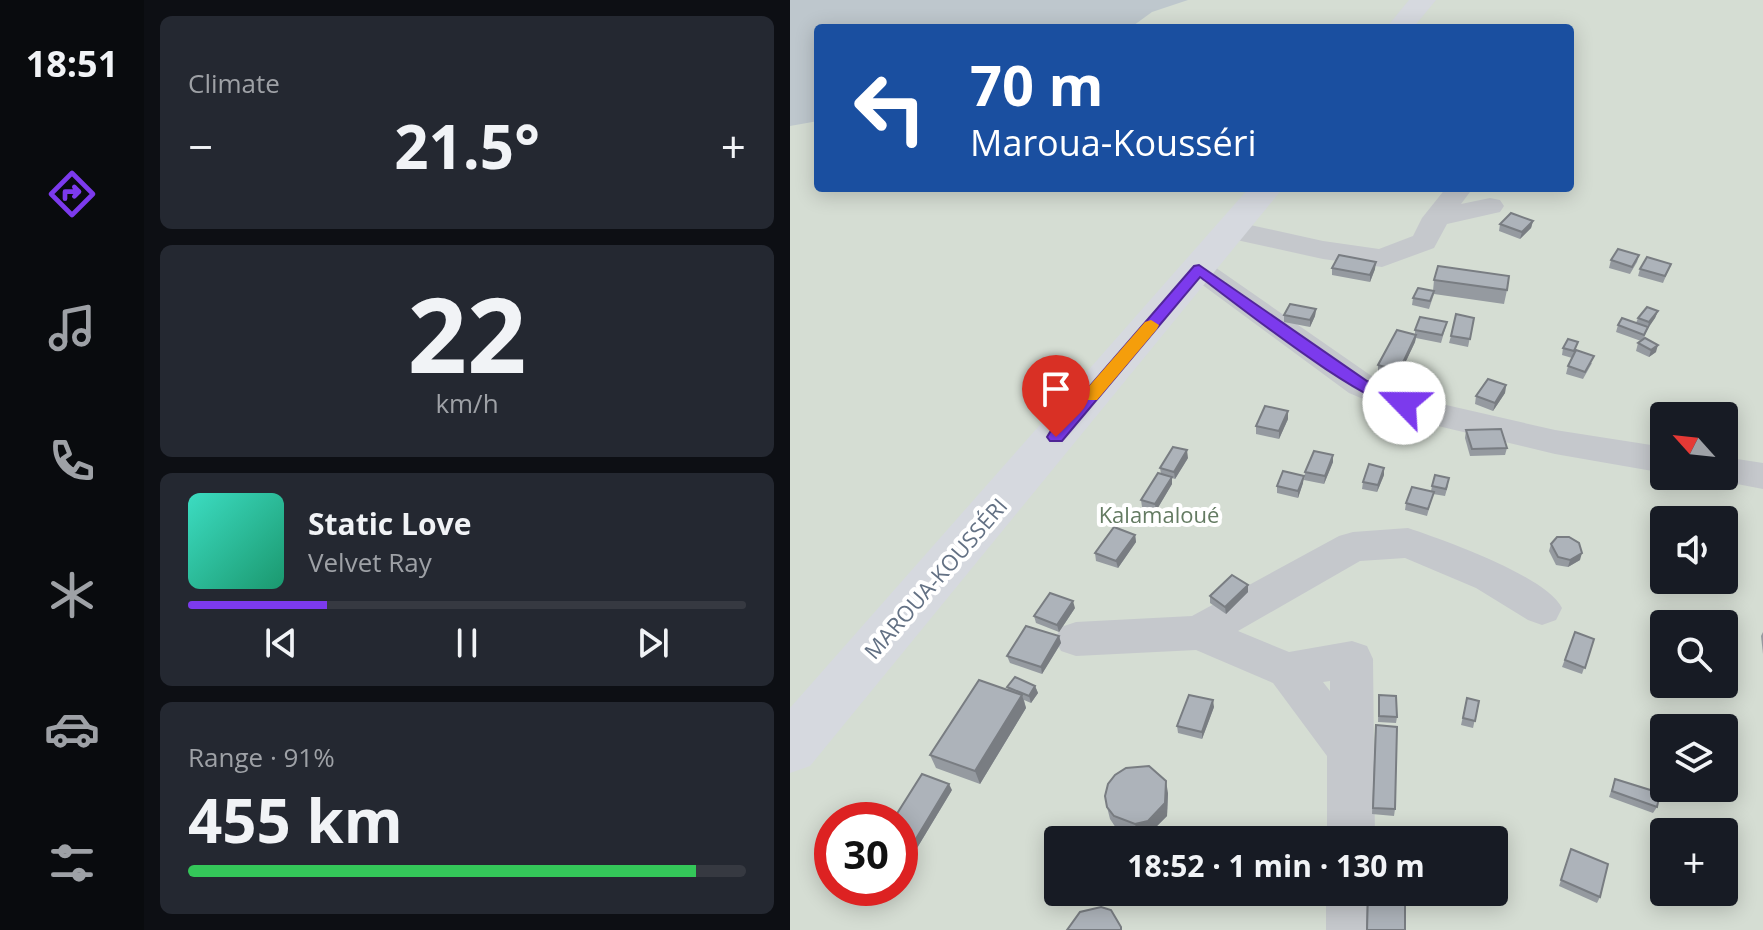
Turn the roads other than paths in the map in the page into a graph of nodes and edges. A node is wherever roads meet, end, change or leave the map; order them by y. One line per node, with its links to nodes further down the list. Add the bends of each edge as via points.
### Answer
1 (1423, 0): 2 (highway)
2 (1402, 24)
3 (1264, 192): 7 (highway, MAROUA-KOUSSÉRI)
4 (1457, 192): 6 (street)
5 (1490, 206): 6 (street)
6 (1436, 218): 7 (street, via 1424,242 1382,258)
7 (1232, 230): 8 (highway, MAROUA-KOUSSÉRI)
8 (1199, 269): 9 (street, via 1361,385 1425,412); 15 (highway, MAROUA-KOUSSÉRI)
9 (1650, 458)
10 (1738, 472): 11 (street)
11 (1763, 476)
12 (1542, 608): 13 (street, via 1490,577 1408,543 1353,547)
13 (1198, 633): 14 (street); 16 (street, via 1288,670 1352,659)
14 (1076, 639)
15 (790, 748)
16 (1351, 826)
17 (1351, 906): 18 (street)
18 (1352, 930)

